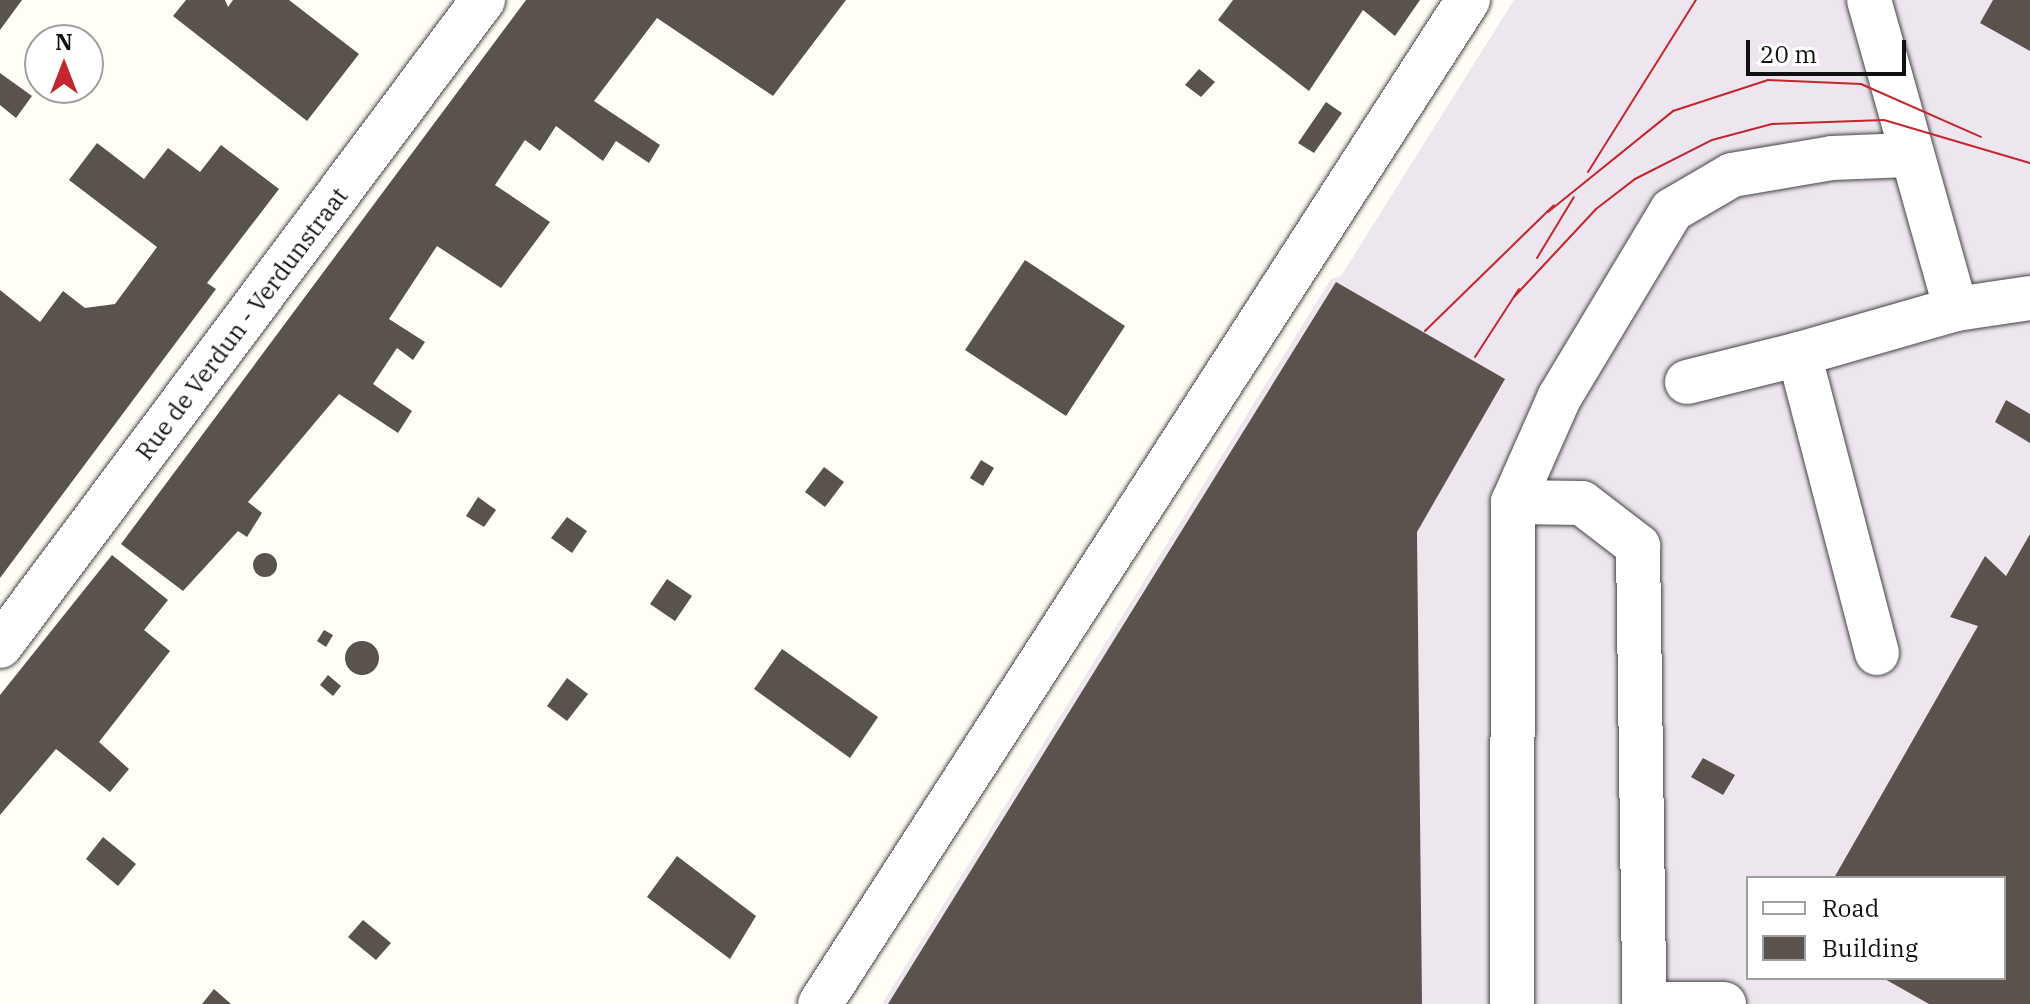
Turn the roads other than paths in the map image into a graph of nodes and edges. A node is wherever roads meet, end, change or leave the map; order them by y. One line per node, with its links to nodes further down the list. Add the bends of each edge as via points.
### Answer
1 (483, 0): 10 (street, Rue de Verdun - Verdunstraat)
2 (1468, 0): 12 (street, via 1122,526)
3 (1869, 0): 4 (street)
4 (1908, 155): 6 (street); 9 (street, via 1832,158 1732,175 1672,210 1559,398)
5 (2030, 298): 6 (street)
6 (1956, 309): 7 (street)
7 (1799, 354): 8 (street); 11 (street)
8 (1687, 382)
9 (1513, 502): 13 (street); 14 (street, via 1582,503 1638,546)
10 (0, 646)
11 (1877, 653)
12 (820, 1004)
13 (1512, 1004)
14 (1644, 1004)
15 (1664, 1004): 16 (street)
16 (1724, 1004)

